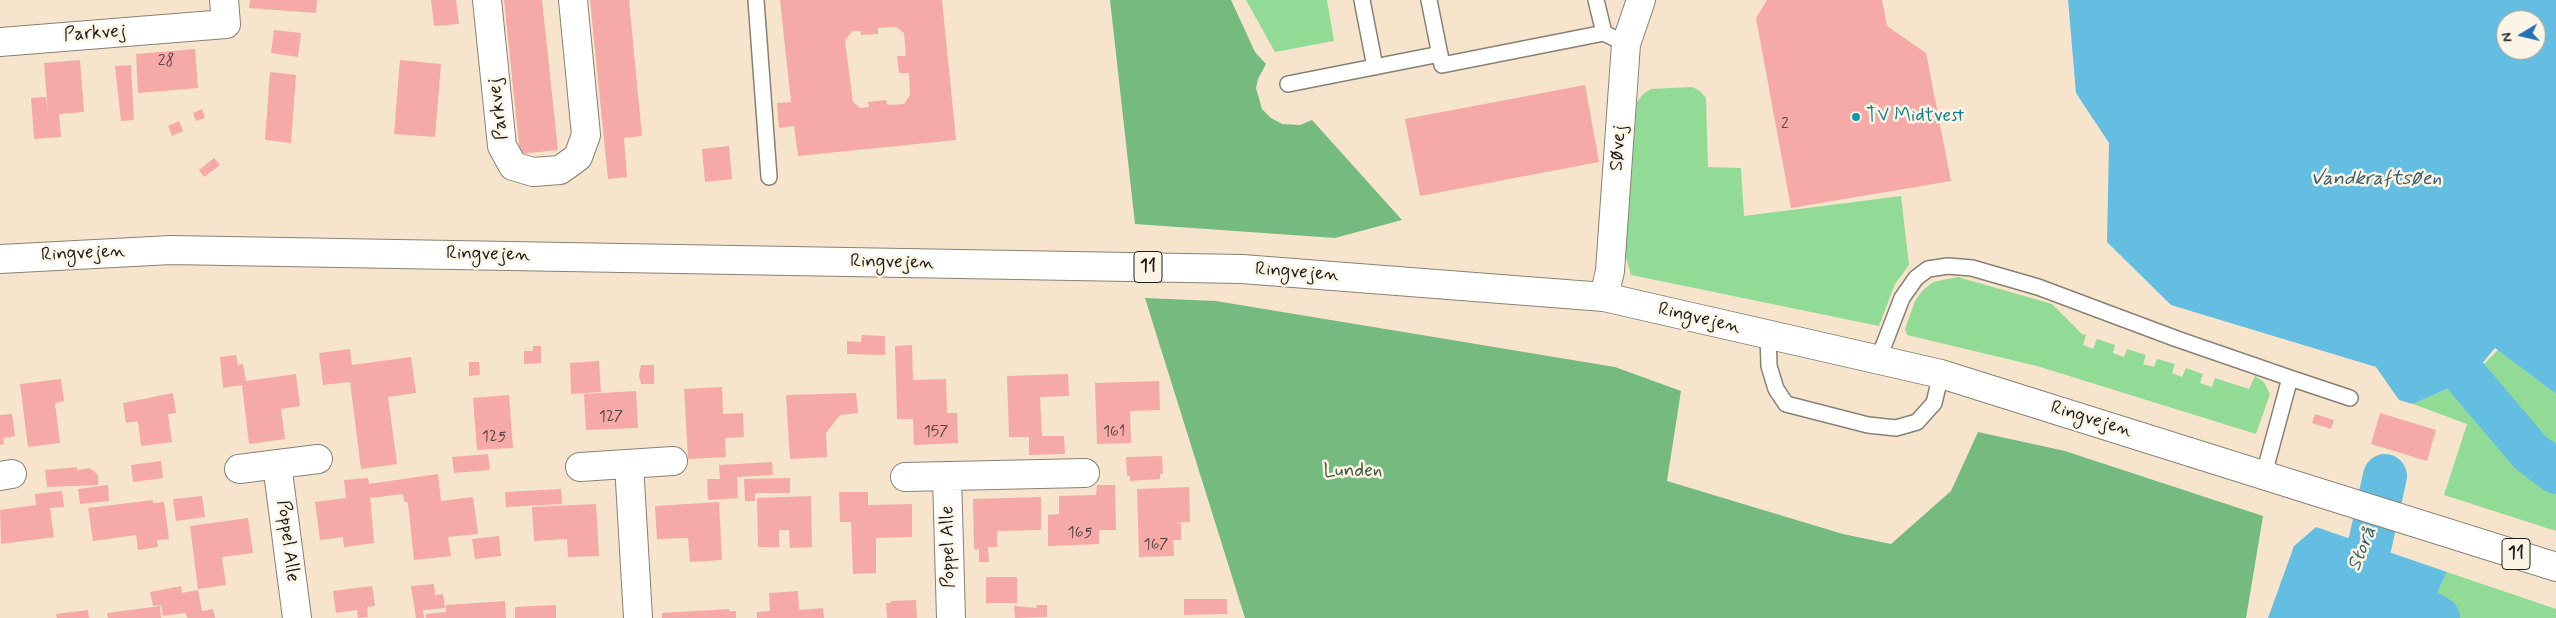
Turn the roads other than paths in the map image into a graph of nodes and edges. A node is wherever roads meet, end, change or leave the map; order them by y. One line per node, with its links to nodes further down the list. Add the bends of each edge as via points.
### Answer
1 (224, 0): 10 (main road, Parkvej, via 226,24)
2 (487, 0): 3 (main road, Parkvej, via 502,146 513,166 533,172 560,170 578,157 586,135)
3 (572, 0)
4 (756, 0): 14 (lane)
5 (1362, 0): 12 (lane)
6 (1429, 0): 11 (lane)
7 (1596, 0): 9 (lane)
8 (1642, 0): 9 (main road, Søvej)
9 (1615, 38): 11 (lane, via 1442,65); 16 (main road, Søvej, via 1610,278)
10 (0, 42)
11 (1440, 54): 12 (lane)
12 (1375, 67): 13 (lane)
13 (1288, 84)
14 (768, 177)
15 (0, 259): 16 (main road, Ringvejen / 11, via 171,250 1242,269)
16 (1604, 297): 17 (main road, Ringvejen / 11)
17 (1768, 335): 18 (main road, Ringvejen / 11); 19 (lane, via 1769,366 1776,389 1786,404 1868,425 1896,428 1917,422 1934,403)
18 (1878, 360): 19 (main road, Ringvejen / 11); 20 (lane, via 1902,298 1916,278 1928,269 1948,266 1972,268 2038,287)
19 (1941, 374): 29 (main road, Ringvejen / 11)
20 (2290, 378): 21 (lane); 29 (lane)
21 (2350, 398)
22 (318, 459): 24 (main road)
23 (673, 461): 25 (main road)
24 (277, 464): 27 (main road); 33 (main road, Poppel Alle)
25 (629, 464): 26 (main road); 34 (main road)
26 (580, 467)
27 (239, 470)
28 (1085, 473): 30 (main road)
29 (2268, 475): 32 (main road, Ringvejen / 11)
30 (947, 476): 31 (main road); 35 (main road, Poppel Alle)
31 (905, 477)
32 (2556, 567)
33 (297, 618)
34 (638, 618)
35 (950, 618)

